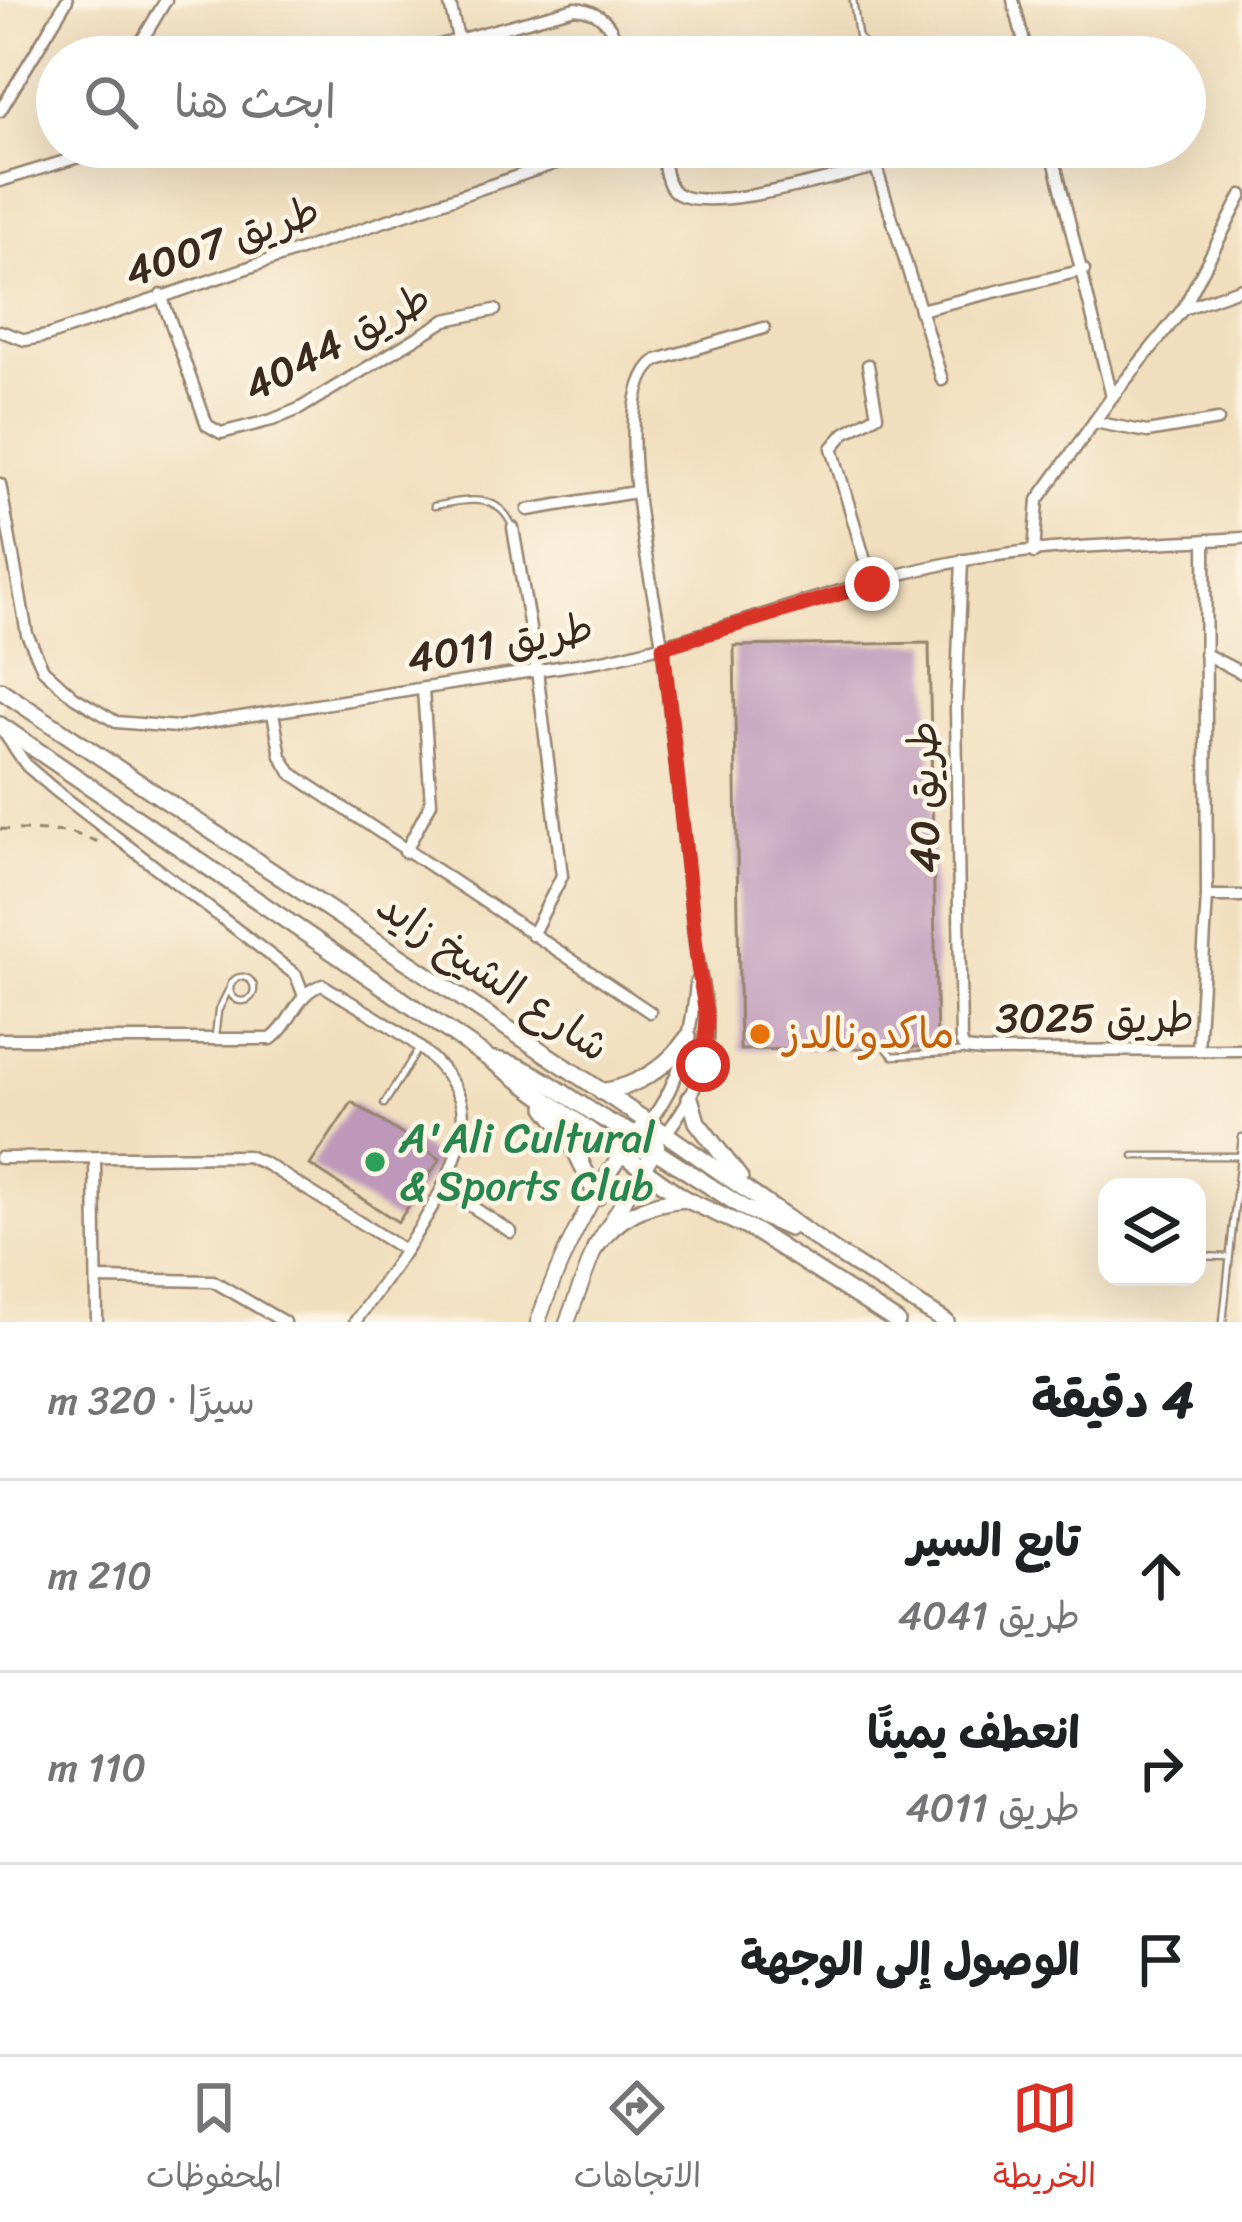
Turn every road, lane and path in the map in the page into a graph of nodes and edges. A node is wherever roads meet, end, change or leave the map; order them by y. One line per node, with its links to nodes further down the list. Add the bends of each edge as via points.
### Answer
1 (67, 0): 6 (street)
2 (166, 0): 7 (street)
3 (449, 0): 8 (street)
4 (854, 0): 11 (lane)
5 (1013, 0): 12 (street)
6 (45, 36)
7 (145, 36)
8 (458, 36)
9 (465, 36): 10 (street, via 568,8 607,21)
10 (612, 36)
11 (858, 36)
12 (1022, 36)
13 (36, 51): 14 (street)
14 (0, 111)
15 (43, 168): 21 (street)
16 (541, 168): 25 (street, طريق 4007)
17 (665, 168): 18 (street, via 674,192 698,200)
18 (872, 168)
19 (876, 168): 28 (street)
20 (1057, 168): 23 (street)
21 (0, 181)
22 (1242, 195): 26 (street)
23 (1084, 270): 28 (street); 33 (street)
24 (1242, 288): 26 (street)
25 (160, 296): 27 (street, طريق 4044, via 207,425 220,434 298,409 446,320); 30 (street, طريق 4007, via 36,339)
26 (1183, 308): 33 (street)
27 (496, 310)
28 (920, 310): 32 (street)
29 (764, 328): 37 (street, via 646,368 635,419)
30 (0, 331)
31 (868, 365): 45 (street, via 877,415 832,448)
32 (942, 380)
33 (1112, 397): 35 (street)
34 (1218, 421): 35 (street, via 1147,432)
35 (1094, 422): 43 (street, via 1039,500)
36 (0, 484): 52 (street, طريق 4011, via 27,634 51,679 131,726)
37 (635, 492): 39 (street); 46 (street)
38 (434, 506): 40 (lane, via 488,501)
39 (528, 510)
40 (512, 528): 48 (street)
41 (1242, 538): 42 (street, طريق 4011)
42 (1205, 541): 43 (street, طريق 4011); 47 (street)
43 (1034, 553): 44 (street, طريق 4011)
44 (962, 560): 45 (street, طريق 4011); 64 (street, طريق 40)
45 (872, 584): 46 (street, طريق 4011)
46 (663, 647): 48 (street, طريق 4011); 60 (street)
47 (1205, 654): 49 (street); 57 (street)
48 (537, 670): 51 (street, طريق 4011); 59 (street, via 562,876)
49 (1242, 673)
50 (0, 690): 75 (main road, شارع الشيخ زايد)
51 (423, 691): 52 (street, طريق 4011); 55 (street, via 431,803)
52 (273, 713): 55 (street, via 291,773)
53 (0, 726): 62 (street, via 27,766 289,969); 73 (main road, شارع الشيخ زايد)
54 (0, 829): 56 (path, via 70,832)
55 (405, 852): 59 (street)
56 (118, 854)
57 (1207, 896): 58 (street); 72 (street)
58 (1242, 896)
59 (532, 935): 63 (street)
60 (698, 967): 65 (street); 76 (street, via 707,1043)
61 (230, 986): 61 (lane, via 238,1001 254,993 245,978); 67 (lane)
62 (304, 997): 67 (street, via 271,1039); 68 (street, via 323,985)
63 (650, 1012)
64 (960, 1033): 70 (street, طريق 3025)
65 (688, 1037): 75 (main road, via 648,1076); 78 (street)
66 (0, 1039): 67 (street)
67 (215, 1039)
68 (419, 1048): 77 (lane); 89 (street, via 463,1108)
69 (887, 1049): 70 (lane, via 893,1056)
70 (965, 1049): 72 (street, طريق 3025)
71 (1242, 1050): 72 (street, طريق 3025)
72 (1198, 1051)
73 (491, 1060): 74 (main road, شارع الشيخ زايد); 80 (main road, via 533,1072)
74 (533, 1090): 83 (main road, شارع الشيخ زايد); 91 (main road, via 569,1137)
75 (601, 1092): 78 (main road, شارع الشيخ زايد)
76 (690, 1098): 79 (street); 90 (main road, via 704,1132)
77 (384, 1104)
78 (649, 1122): 79 (main road, شارع الشيخ زايد); 80 (street)
79 (666, 1134): 80 (main road); 82 (street); 90 (main road, شارع الشيخ زايد)
80 (636, 1136): 83 (street)
81 (1242, 1137): 85 (lane)
82 (654, 1150): 83 (main road); 88 (street); 94 (main road, via 744,1208)
83 (623, 1155): 88 (main road, شارع الشيخ زايد); 91 (street)
84 (1134, 1156): 85 (lane)
85 (1240, 1156): 98 (lane)
86 (0, 1158): 87 (street)
87 (95, 1159): 96 (street, via 256,1159); 99 (street)
88 (642, 1168): 92 (main road, شارع الشيخ زايد); 95 (street)
89 (445, 1189): 93 (street); 96 (street)
90 (753, 1194): 94 (main road, شارع الشيخ زايد)
91 (597, 1197): 103 (street, via 553,1276)
92 (686, 1199): 95 (main road, via 626,1216); 105 (main road, شارع الشيخ زايد, via 754,1231)
93 (511, 1232)
94 (813, 1237): 106 (main road, شارع الشيخ زايد)
95 (595, 1248): 104 (street)
96 (404, 1250): 102 (street)
97 (1206, 1256): 98 (lane)
98 (1230, 1257): 107 (lane)
99 (97, 1279): 100 (street); 101 (street, via 212,1281)
100 (97, 1322)
101 (284, 1322)
102 (356, 1322)
103 (538, 1322)
104 (568, 1322)
105 (897, 1322)
106 (946, 1322)
107 (1223, 1322)

